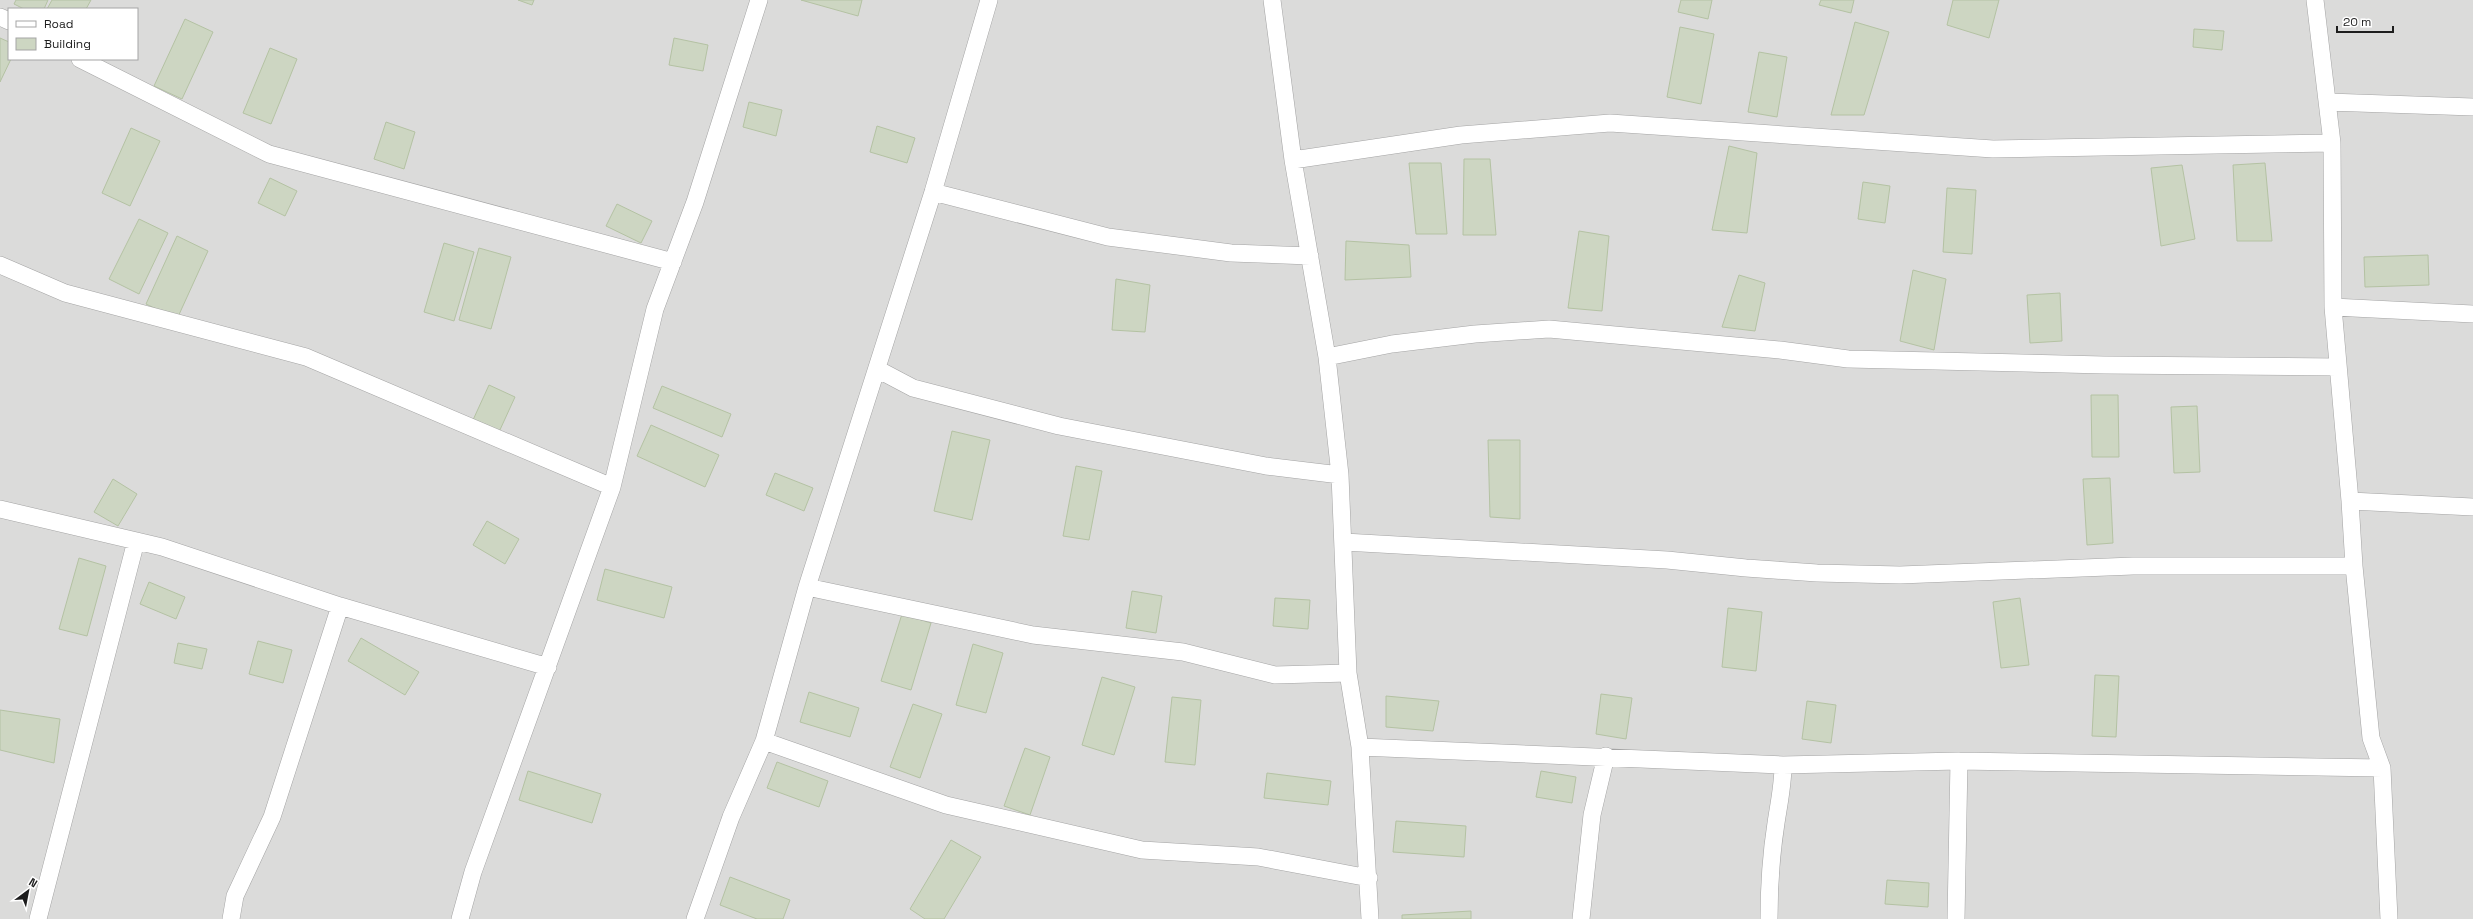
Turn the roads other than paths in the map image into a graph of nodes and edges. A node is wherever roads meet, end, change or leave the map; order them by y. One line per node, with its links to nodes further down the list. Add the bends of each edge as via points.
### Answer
1 (759, 0): 12 (street, via 695,202)
2 (989, 0): 10 (street)
3 (1272, 0): 9 (street)
4 (2315, 0): 6 (street)
5 (82, 60): 12 (street, via 270,154)
6 (2328, 102): 7 (street); 8 (street)
7 (2473, 107)
8 (2332, 143): 9 (street, via 1993,149 1610,123 1461,135); 14 (street)
9 (1293, 160): 11 (street)
10 (933, 192): 11 (street, via 1108,237 1231,253); 18 (street)
11 (1310, 256): 16 (street)
12 (673, 262): 20 (street, via 655,309)
13 (0, 265): 20 (street, via 65,293 306,357)
14 (2333, 307): 15 (street); 17 (street)
15 (2473, 314)
16 (1328, 357): 17 (street, via 1392,344 1549,328 1848,358 2104,365); 19 (street)
17 (2338, 367): 21 (street)
18 (877, 370): 19 (street, via 913,388 1059,426 1266,466); 27 (street)
19 (1340, 475): 25 (street)
20 (612, 488): 29 (street)
21 (2350, 501): 22 (street); 26 (street)
22 (2473, 507)
23 (0, 509): 24 (street)
24 (136, 541): 28 (street, via 225,566); 39 (street)
25 (1344, 542): 26 (street, via 1667,560 1817,573 1900,575 2133,566); 30 (street)
26 (2354, 566): 36 (street, via 2371,738)
27 (807, 587): 30 (street, via 1033,635 1183,652 1275,675); 31 (street)
28 (340, 606): 29 (street); 40 (street, via 272,816 235,896)
29 (548, 667): 41 (street, via 473,872)
30 (1348, 673): 32 (street)
31 (764, 741): 37 (street, via 946,805 1142,850 1258,857); 38 (street, via 730,817)
32 (1360, 747): 33 (street); 37 (street)
33 (1606, 756): 35 (street); 43 (street, via 1592,816)
34 (1959, 761): 35 (street); 36 (street); 45 (street)
35 (1783, 765): 44 (street, via 1783,788 1769,882)
36 (2382, 768): 46 (street)
37 (1369, 878): 42 (street)
38 (698, 917)
39 (38, 919)
40 (231, 919)
41 (460, 919)
42 (1370, 919)
43 (1581, 919)
44 (1769, 919)
45 (1956, 919)
46 (2389, 919)

